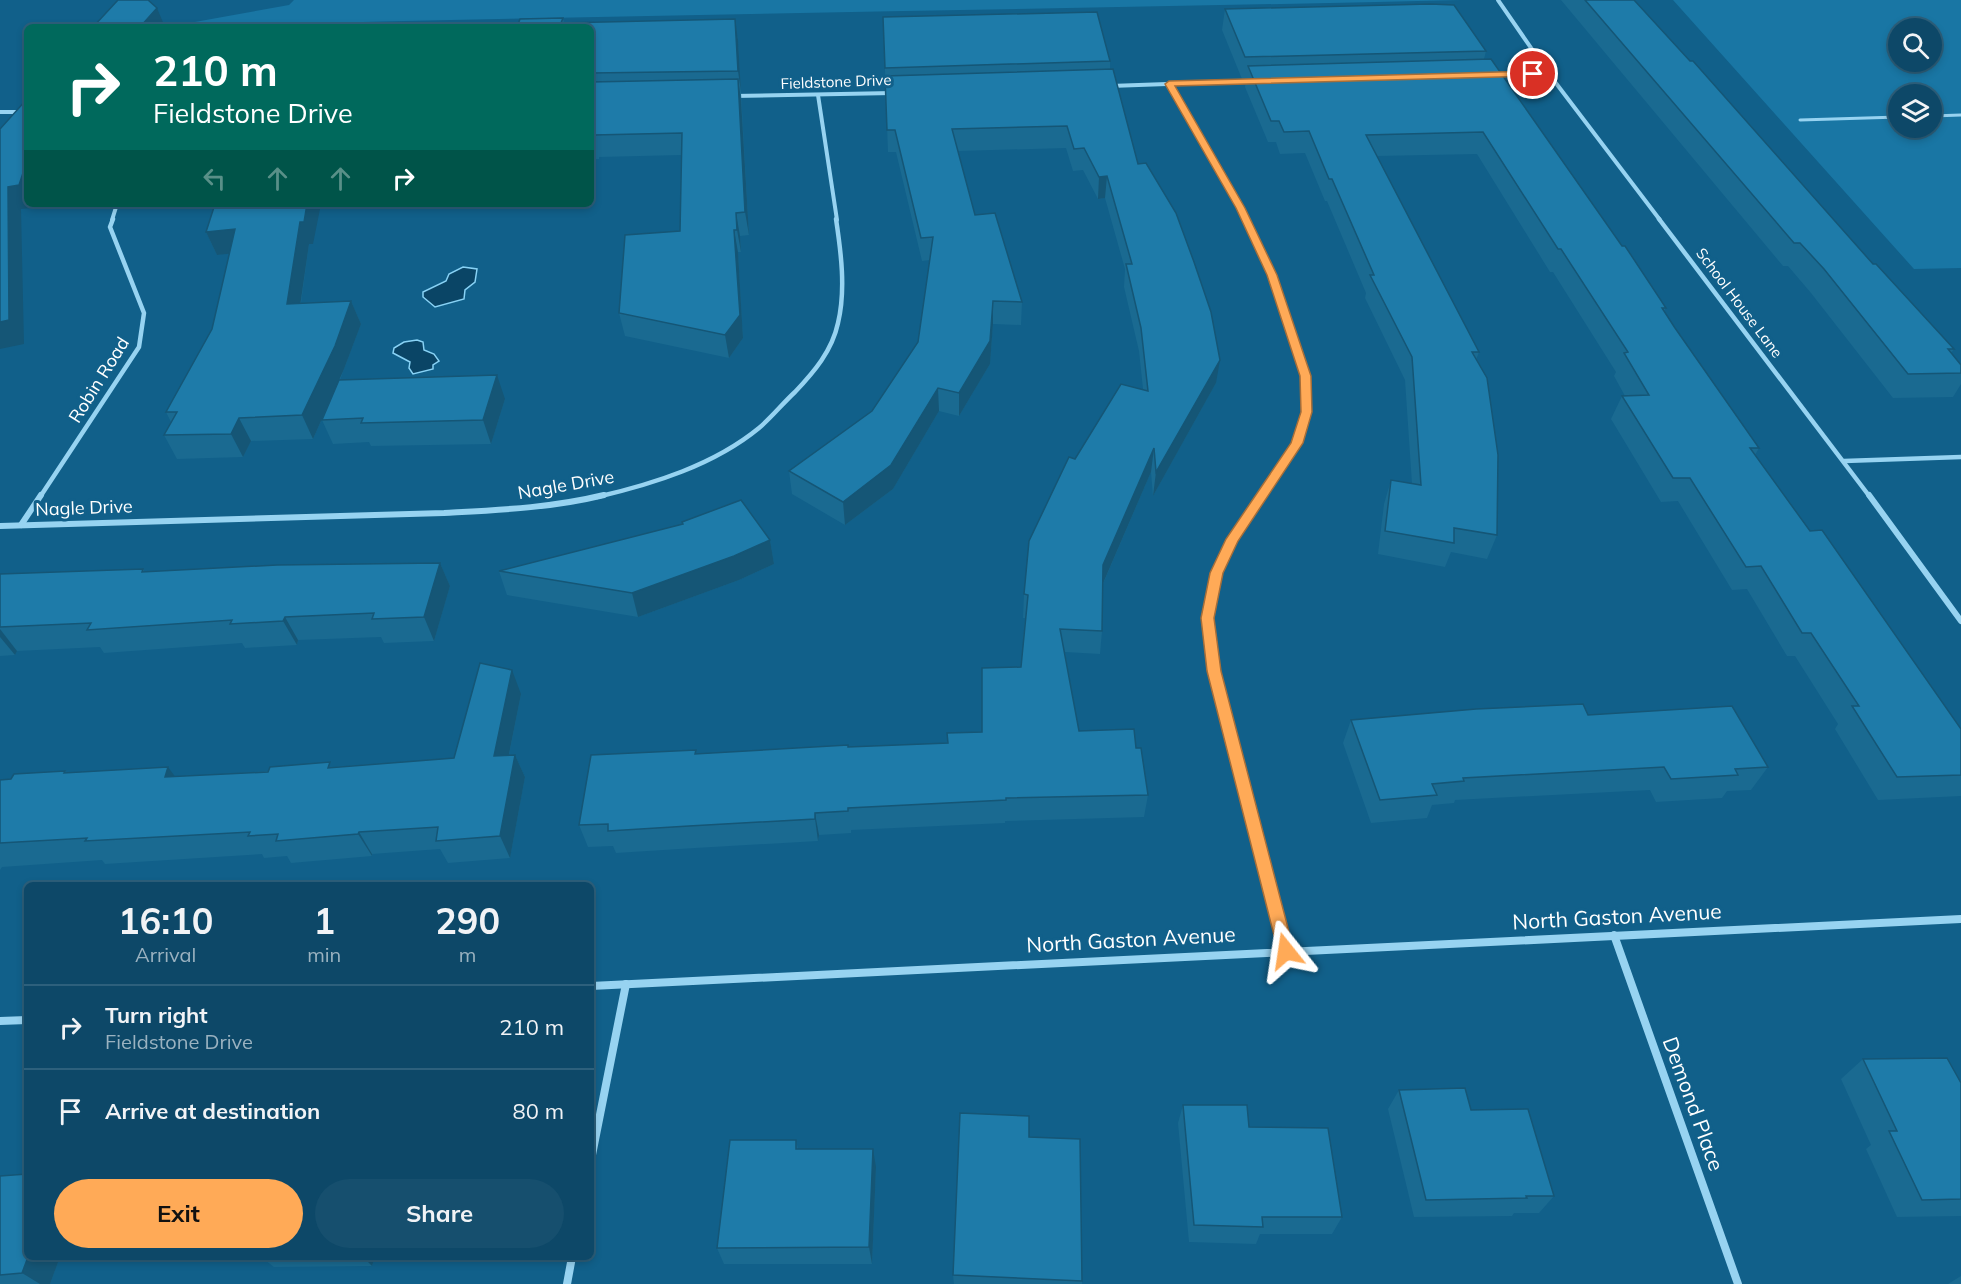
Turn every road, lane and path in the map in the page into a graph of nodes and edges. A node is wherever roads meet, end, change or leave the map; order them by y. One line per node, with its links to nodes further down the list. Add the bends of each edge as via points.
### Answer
1 (1498, 0): 2 (street, School House Lane)
2 (1549, 74): 3 (street); 18 (street, School House Lane)
3 (1483, 75)
4 (1262, 81): 5 (street)
5 (1169, 84): 6 (street); 24 (street, via 1240,208 1272,275 1305,376 1306,412 1297,443 1233,539 1216,573 1207,618 1214,671)
6 (1099, 86)
7 (900, 92): 8 (street, Fieldstone Drive)
8 (818, 95): 9 (street, Fieldstone Drive); 20 (street, Nagle Drive, via 843,279 841,311 830,349 791,400 745,441 683,472 609,495 503,511)
9 (722, 96)
10 (0, 112): 11 (street)
11 (24, 112)
12 (1961, 114): 13 (lane)
13 (1942, 115)
14 (1888, 117): 15 (lane)
15 (1800, 120)
16 (116, 207): 20 (street, Robin Road, via 110,227 144,313 139,346)
17 (1961, 457): 18 (street)
18 (1844, 461): 21 (street, School House Lane)
19 (0, 525): 20 (street, Nagle Drive)
20 (21, 525)
21 (1961, 621)
22 (1961, 919): 23 (street, North Gaston Avenue)
23 (1614, 935): 24 (street, North Gaston Avenue); 32 (street, Demond Place)
24 (1286, 951): 25 (street, North Gaston Avenue)
25 (626, 984): 26 (street, North Gaston Avenue); 29 (street)
26 (594, 986)
27 (24, 1020): 28 (street)
28 (0, 1021)
29 (594, 1145)
30 (571, 1260): 31 (street)
31 (567, 1284)
32 (1738, 1284)

